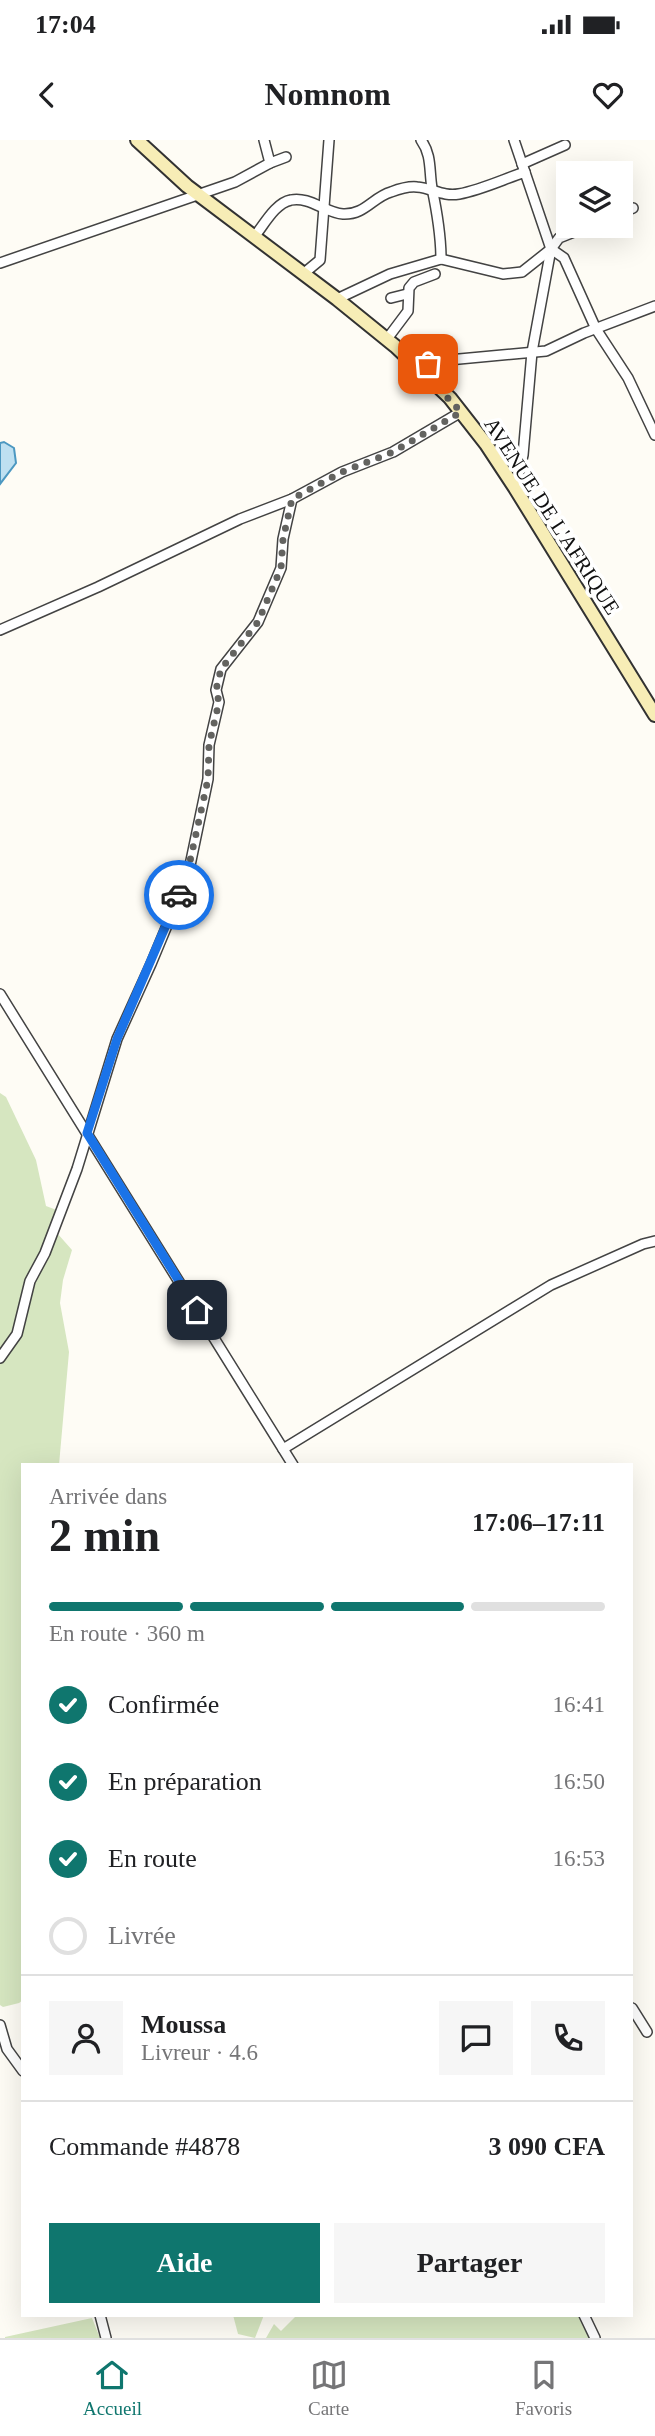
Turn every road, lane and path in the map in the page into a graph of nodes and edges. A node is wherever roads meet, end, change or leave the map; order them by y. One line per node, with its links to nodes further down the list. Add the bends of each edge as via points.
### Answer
1 (137, 140): 11 (main road, AVENUE DE L'AFRIQUE)
2 (264, 140): 8 (street)
3 (329, 140): 12 (street)
4 (514, 140): 9 (street)
5 (422, 141): 10 (street)
6 (565, 145): 9 (street)
7 (286, 157): 8 (street)
8 (270, 163): 11 (street)
9 (524, 168): 10 (street, via 458,194); 15 (street)
10 (434, 192): 12 (street, via 414,187 393,191 353,213); 16 (street)
11 (197, 194): 13 (main road, AVENUE DE L'AFRIQUE); 17 (street)
12 (323, 206): 13 (street, via 297,199 283,203); 18 (street, via 320,260)
13 (254, 237): 18 (main road, AVENUE DE L'AFRIQUE)
14 (559, 238): 15 (street)
15 (551, 249): 16 (street, via 529,268 512,275); 24 (street, via 564,258); 26 (street)
16 (441, 259): 22 (street, via 390,274)
17 (0, 263)
18 (303, 274): 22 (main road, AVENUE DE L'AFRIQUE)
19 (435, 274): 20 (street, via 414,282)
20 (407, 293): 21 (street); 25 (street, via 408,311)
21 (391, 298)
22 (337, 299): 25 (main road, AVENUE DE L'AFRIQUE)
23 (655, 306): 24 (street)
24 (596, 329): 26 (street, via 555,349); 29 (street, via 628,378)
25 (387, 339): 27 (main road, AVENUE DE L'AFRIQUE)
26 (532, 352): 27 (street, via 438,361); 30 (street, via 523,455)
27 (421, 370): 28 (main road, AVENUE DE L'AFRIQUE)
28 (461, 412): 30 (main road, AVENUE DE L'AFRIQUE); 31 (street, via 393,452)
29 (655, 435)
30 (515, 488): 33 (main road, AVENUE DE L'AFRIQUE)
31 (292, 499): 32 (street); 35 (street, via 281,568 258,622 221,669 208,779 187,875 117,1039)
32 (0, 630)
33 (655, 715)
34 (0, 994): 35 (street)
35 (87, 1133): 37 (street, via 45,1253 30,1281 17,1334); 38 (street)
36 (655, 1241): 38 (street, via 551,1285)
37 (0, 1358)
38 (284, 1449): 39 (street)
39 (292, 1463)
40 (633, 2010): 42 (street)
41 (0, 2025): 43 (street, via 7,2049)
42 (647, 2032)
43 (21, 2068)
44 (101, 2317): 46 (street)
45 (585, 2317): 47 (street)
46 (106, 2338)
47 (595, 2338)

